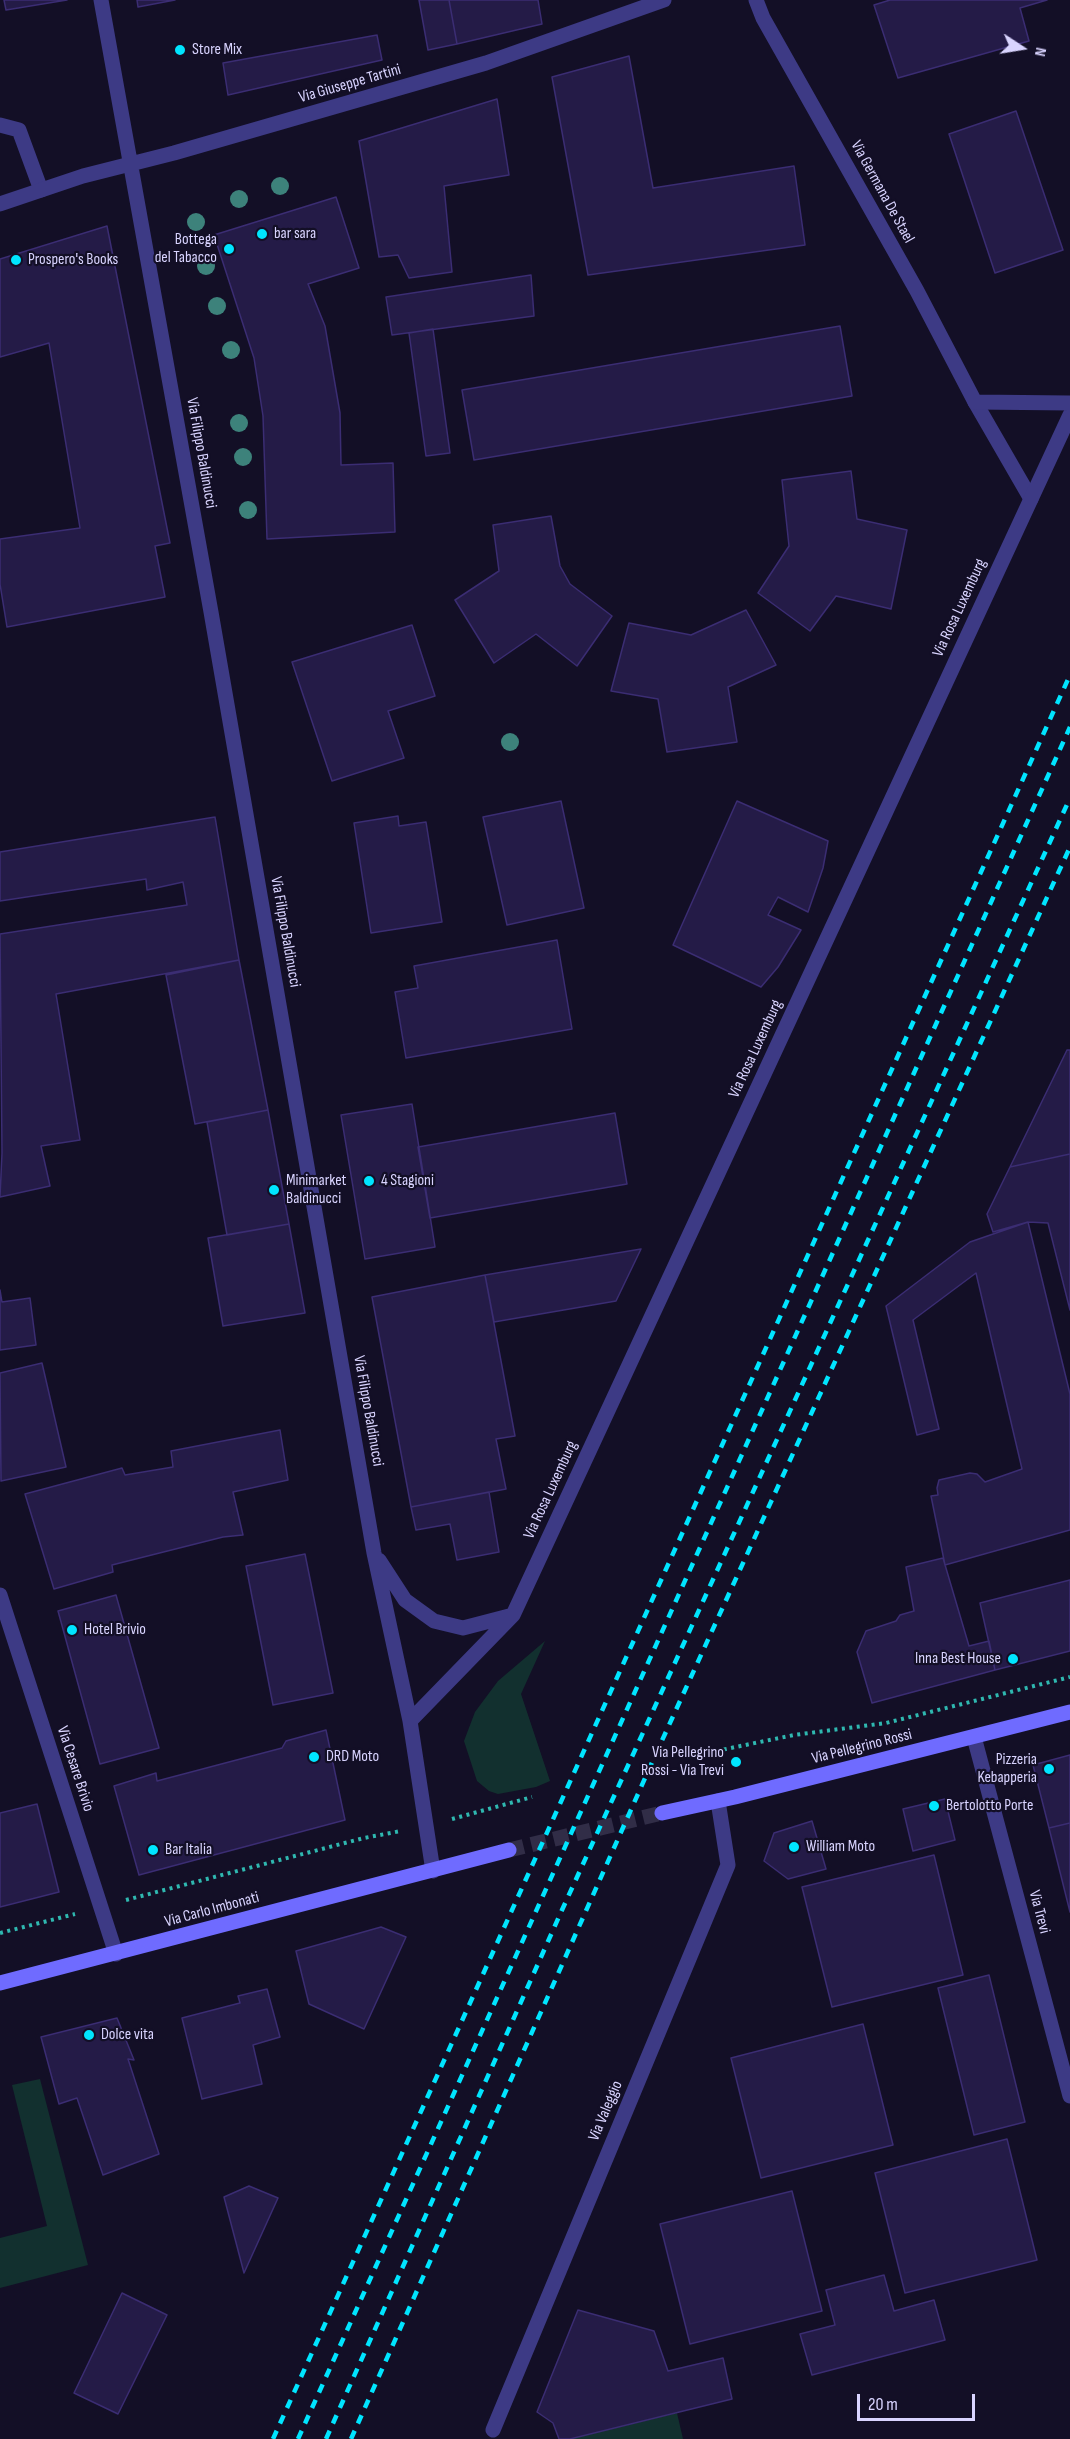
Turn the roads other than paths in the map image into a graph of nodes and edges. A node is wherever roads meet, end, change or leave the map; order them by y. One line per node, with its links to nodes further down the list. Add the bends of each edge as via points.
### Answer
1 (100, 0): 5 (street, Via Filippo Baldinucci)
2 (664, 0): 5 (street, Via Giuseppe Tartini, via 486,63)
3 (756, 0): 8 (street, Via Germana De Stael)
4 (0, 125): 6 (street, via 19,130)
5 (130, 165): 6 (street, Via Giuseppe Tartini); 12 (street, Via Filippo Baldinucci)
6 (41, 189): 7 (street, Via Giuseppe Tartini)
7 (0, 204)
8 (975, 402): 9 (street); 11 (street)
9 (1070, 403)
10 (1070, 415): 11 (street, Via Rosa Luxemburg)
11 (1031, 499): 14 (street, Via Rosa Luxemburg)
12 (374, 1553): 14 (street, via 405,1600 434,1621 463,1628); 16 (street, Via Filippo Baldinucci)
13 (0, 1595): 22 (street, Via Cesare Brivio)
14 (513, 1615): 16 (street, Via Rosa Luxemburg)
15 (1070, 1712): 17 (main road, Via Pellegrino Rossi)
16 (410, 1721): 21 (street, Via Filippo Baldinucci)
17 (974, 1737): 18 (main road, Via Pellegrino Rossi); 24 (street, Via Trevi)
18 (718, 1801): 19 (main road, Via Pellegrino Rossi); 25 (street, Via Valeggio, via 728,1865)
19 (662, 1813)
20 (509, 1850): 21 (main road)
21 (433, 1870): 22 (main road, Via Carlo Imbonati)
22 (116, 1954): 23 (main road, Via Carlo Imbonati)
23 (0, 1983)
24 (1070, 2096)
25 (493, 2430)

